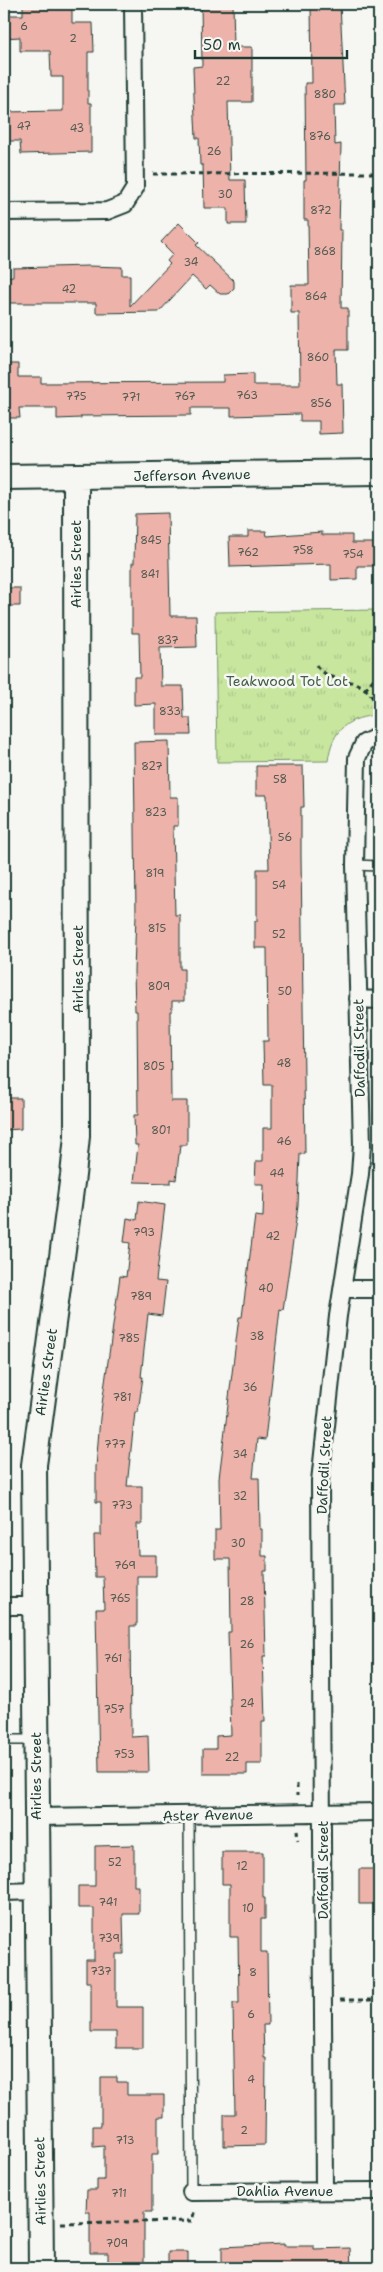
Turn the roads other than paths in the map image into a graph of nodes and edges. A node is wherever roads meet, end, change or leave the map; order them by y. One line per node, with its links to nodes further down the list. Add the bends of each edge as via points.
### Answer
1 (133, 4): 2 (street, via 135,188 125,204 107,211)
2 (4, 212)
3 (379, 472): 5 (street, Jefferson Avenue)
4 (4, 477): 5 (street, Jefferson Avenue)
5 (76, 477): 14 (street, Airlies Street, via 76,1136 34,1465)
6 (379, 736): 7 (street, Daffodil Street, via 364,743 357,758)
7 (355, 865): 8 (lane); 9 (street, Daffodil Street)
8 (379, 866)
9 (358, 999): 10 (street); 11 (street, Daffodil Street, via 362,1145)
10 (379, 1000)
11 (343, 1289): 12 (street); 17 (street, Daffodil Street, via 320,1481)
12 (379, 1289)
13 (4, 1606): 14 (street)
14 (36, 1606): 16 (street, Airlies Street)
15 (4, 1740): 16 (lane)
16 (36, 1740): 20 (street, Airlies Street)
17 (323, 1812): 18 (street, Aster Avenue); 19 (street, Aster Avenue); 23 (street, Daffodil Street)
18 (379, 1812)
19 (189, 1815): 20 (street, Aster Avenue); 25 (lane)
20 (36, 1817): 21 (street, Airlies Street)
21 (37, 1891): 22 (street); 26 (street, Airlies Street)
22 (4, 1892)
23 (324, 2191): 24 (street, Dahlia Avenue); 25 (street, Dahlia Avenue)
24 (379, 2191)
25 (195, 2192)
26 (41, 2268)

